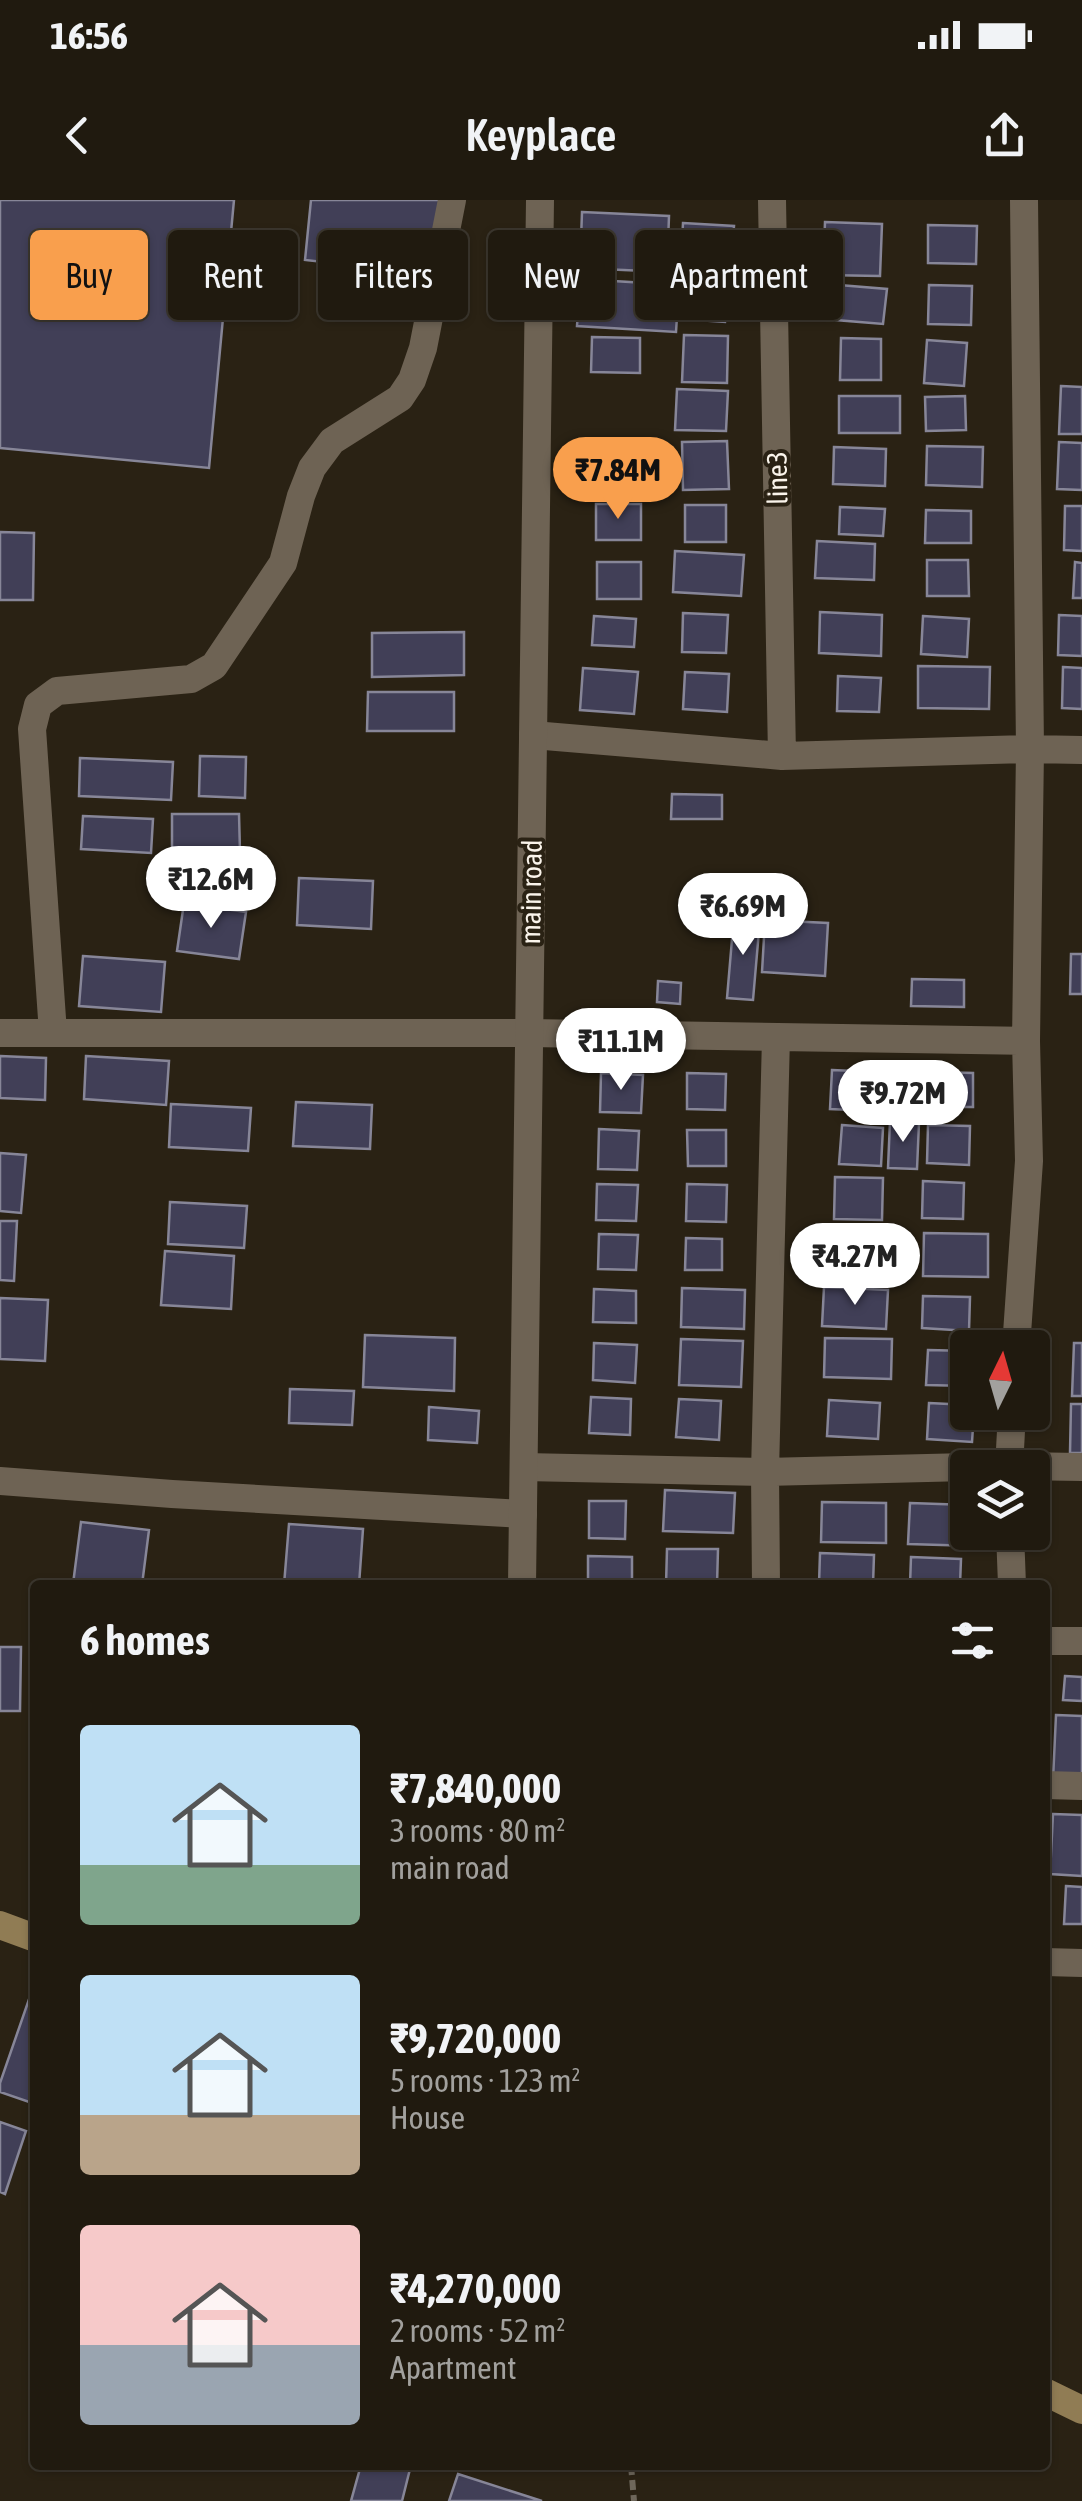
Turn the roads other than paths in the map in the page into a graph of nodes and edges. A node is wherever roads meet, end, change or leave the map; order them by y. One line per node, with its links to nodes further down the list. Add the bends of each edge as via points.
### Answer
1 (452, 200): 10 (street, via 412,380 400,398 332,442 312,468 283,563 214,666 192,679 56,691 38,705 32,729)
2 (540, 200): 5 (street, main road)
3 (772, 200): 8 (street, line3)
4 (1024, 200): 6 (street)
5 (533, 734): 8 (street); 11 (street, main road)
6 (1030, 748): 7 (street); 8 (street); 13 (street)
7 (1082, 750)
8 (782, 756)
9 (0, 1033): 10 (street)
10 (53, 1033): 11 (street)
11 (529, 1033): 12 (street); 15 (street, main road)
12 (776, 1036): 13 (street); 19 (street)
13 (1026, 1041): 14 (street, via 1028,1161)
14 (1017, 1330)
15 (524, 1467): 19 (street); 21 (street, main road)
16 (1050, 1467): 17 (street)
17 (1082, 1467)
18 (950, 1468): 19 (street)
19 (765, 1472): 24 (street)
20 (0, 1482): 21 (street)
21 (523, 1514): 23 (street, main road)
22 (1011, 1550): 25 (street)
23 (522, 1580)
24 (766, 1580)
25 (1012, 1580)
26 (1050, 1641): 27 (street)
27 (1082, 1642)
28 (1050, 1785): 29 (street)
29 (1082, 1786)
30 (0, 1926): 31 (main road)
31 (30, 1936)
32 (1050, 1962): 33 (street)
33 (1082, 1963)
34 (1050, 2394): 35 (main road)
35 (1082, 2410)

